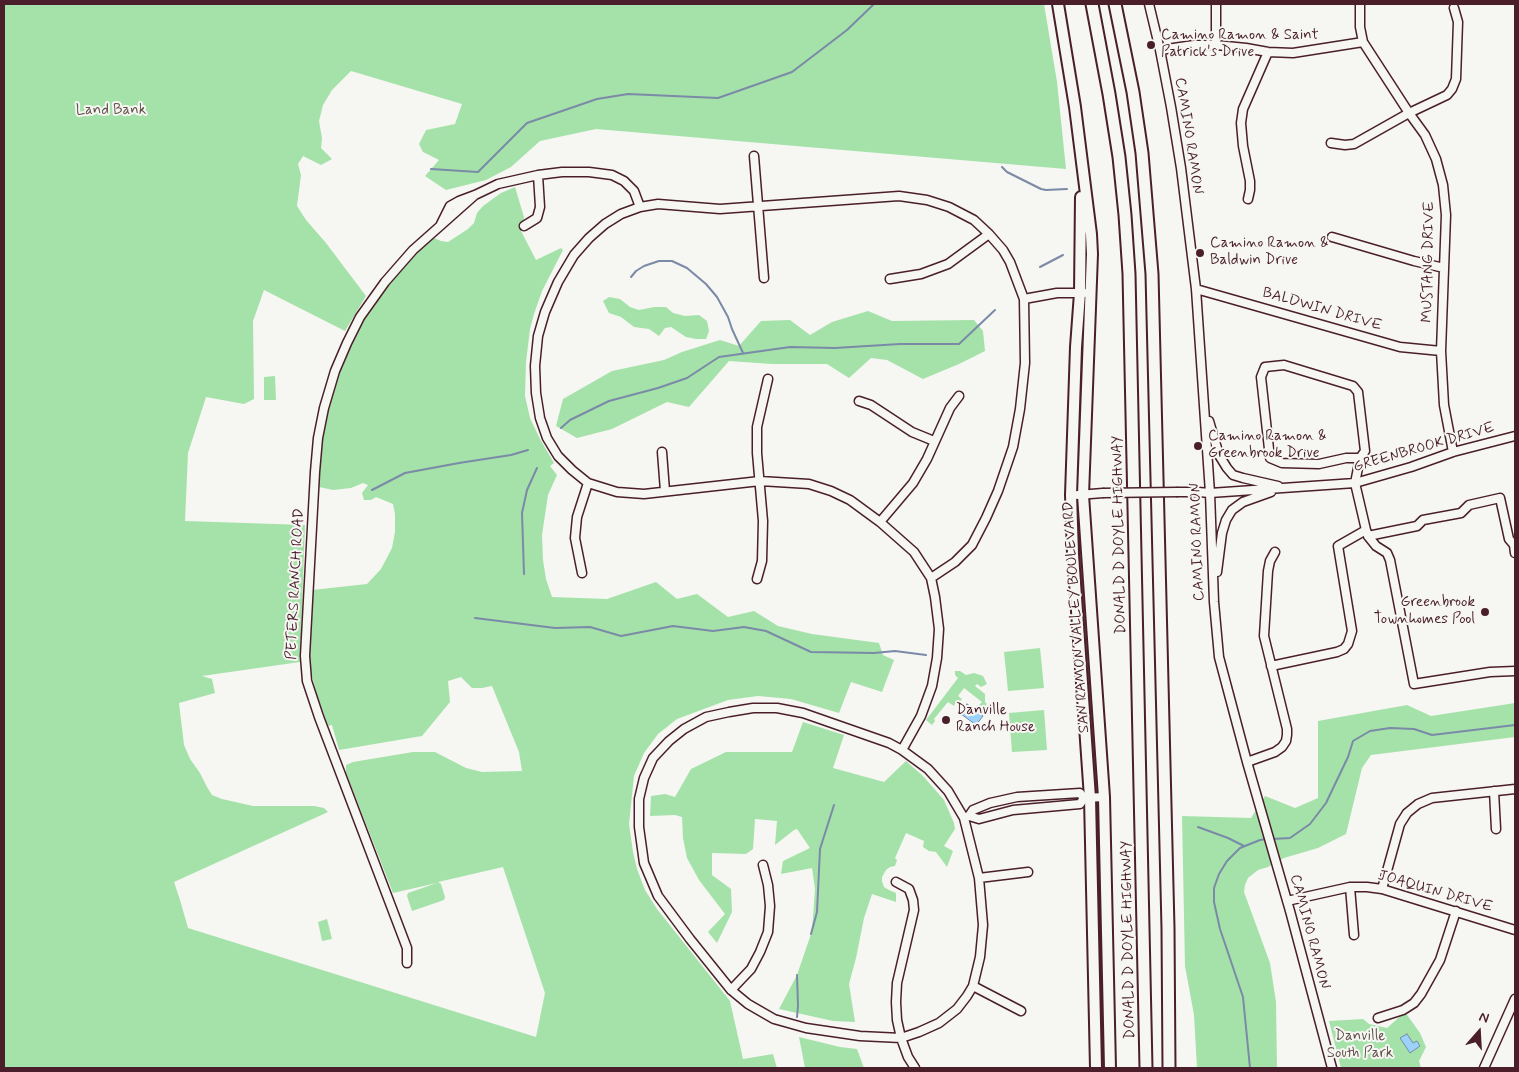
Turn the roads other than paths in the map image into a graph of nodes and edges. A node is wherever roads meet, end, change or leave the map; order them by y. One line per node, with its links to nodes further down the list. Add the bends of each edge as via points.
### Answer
1 (1058, 4): 15 (main road, SAN RAMON VALLEY BOULEVARD)
2 (1092, 4): 86 (highway, DONALD D DOYLE HIGHWAY, via 1118,157 1129,274)
3 (1115, 4): 87 (highway, via 1142,153 1152,274)
4 (1150, 4): 10 (street, CAMINO RAMON)
5 (1216, 4): 9 (street)
6 (1360, 4): 8 (street, MUSTANG DRIVE)
7 (1454, 8): 12 (street, via 1458,22 1456,79 1452,89 1447,95)
8 (1363, 42): 11 (street, via 1293,53); 12 (street, MUSTANG DRIVE)
9 (1216, 45): 10 (street); 11 (street)
10 (1160, 50): 26 (street, CAMINO RAMON, via 1181,168)
11 (1268, 52): 17 (street, via 1243,109 1241,123 1250,181)
12 (1409, 113): 13 (street, via 1354,144); 23 (street, MUSTANG DRIVE, via 1425,135 1443,186 1446,215)
13 (1331, 143)
14 (754, 156): 19 (street)
15 (1082, 164): 27 (main road, SAN RAMON VALLEY BOULEVARD); 28 (main road, SAN RAMON VALLEY BOULEVARD, via 1091,234)
16 (538, 175): 18 (street, PETERS RANCH ROAD, via 589,172 612,175 624,180 634,191); 20 (street, via 540,207 537,218); 76 (street, PETERS RANCH ROAD, via 498,184 450,206 440,226 385,282 360,317 347,343 335,371 318,438 305,656 307,681 407,948)
17 (1248, 199)
18 (640, 207): 19 (street, via 658,204 720,209); 41 (street, via 605,224 574,255 558,282 538,336 535,366 540,418 558,456)
19 (758, 208): 21 (street, via 899,196 950,207 974,220); 24 (street)
20 (524, 226)
21 (989, 234): 25 (street, via 948,264 920,274); 29 (street, via 1010,262)
22 (1332, 237): 23 (street)
23 (1444, 268): 30 (street, MUSTANG DRIVE)
24 (764, 278)
25 (890, 278)
26 (1196, 289): 30 (street, BALDWIN DRIVE, via 1400,347); 34 (street, CAMINO RAMON)
27 (1080, 293): 28 (street); 29 (street); 46 (main road, SAN RAMON VALLEY BOULEVARD)
28 (1092, 293): 47 (main road, SAN RAMON VALLEY BOULEVARD)
29 (1024, 299): 53 (street, via 1024,363 1013,447 998,491 972,545 955,562)
30 (1441, 351): 38 (street, MUSTANG DRIVE, via 1444,405)
31 (768, 379): 40 (street, via 757,427)
32 (959, 396): 36 (street)
33 (859, 401): 36 (street)
34 (1205, 408): 43 (street, via 1219,455 1233,475); 45 (street, CAMINO RAMON)
35 (1515, 436): 38 (street, GREENBROOK DRIVE)
36 (934, 442): 48 (street, via 913,482)
37 (662, 452): 44 (street)
38 (1454, 452): 42 (street, GREENBROOK DRIVE)
39 (1360, 458): 39 (street, via 1319,464 1282,463 1270,458 1261,377 1265,367 1284,365 1353,386 1358,392 1365,451); 42 (street)
40 (760, 481): 44 (street); 48 (street, via 809,484 831,491 850,500); 54 (street, via 762,562)
41 (588, 483): 44 (street, via 617,492 644,494); 52 (street, via 577,517 575,538)
42 (1355, 483): 43 (street, GREENBROOK DRIVE); 49 (street)
43 (1288, 488): 45 (street, GREENBROOK DRIVE); 55 (street, via 1243,502 1232,510 1222,533)
44 (665, 491)
45 (1210, 493): 47 (street, GREENBROOK DRIVE, bridge); 55 (street, CAMINO RAMON)
46 (1071, 495): 47 (street, GREENBROOK DRIVE); 63 (main road, SAN RAMON VALLEY BOULEVARD)
47 (1083, 495): 62 (main road, SAN RAMON VALLEY BOULEVARD)
48 (880, 522): 53 (street, via 914,552)
49 (1367, 533): 51 (street, via 1417,526 1423,520 1461,513 1469,505 1500,498); 56 (street, via 1338,546 1352,631 1348,644 1337,652); 57 (street, via 1390,560 1414,684)
50 (1275, 552): 56 (street, via 1268,571 1264,636)
51 (1515, 553)
52 (582, 573)
53 (931, 578): 58 (street, via 939,629 937,658 924,709)
54 (757, 579)
55 (1214, 602): 59 (street, CAMINO RAMON, via 1219,657)
56 (1271, 666): 59 (street, via 1287,730 1286,741 1275,752)
57 (1515, 671)
58 (902, 750): 64 (street, via 928,769); 78 (street, via 803,713 753,708 706,717 684,729 653,758 644,778 640,799 639,827 644,863 658,896)
59 (1247, 762): 72 (street, CAMINO RAMON)
60 (1515, 789): 61 (street)
61 (1494, 792): 65 (street); 71 (street, via 1432,798 1418,804 1400,824)
62 (1104, 797): 63 (street); 85 (main road, SAN RAMON VALLEY BOULEVARD)
63 (1087, 798): 64 (street, via 1080,804 1013,810 978,819); 64 (street, via 1080,793 1017,798 990,803 972,810); 84 (main road, SAN RAMON VALLEY BOULEVARD)
64 (967, 817): 68 (street)
65 (1496, 829)
66 (763, 865): 78 (street, via 770,906 768,932 751,969)
67 (1028, 872): 68 (street)
68 (979, 878): 77 (street, via 983,925)
69 (896, 882): 82 (street, via 909,889 914,910 897,983 897,1020)
70 (1350, 887): 71 (street, JOAQUIN DRIVE); 72 (street, JOAQUIN DRIVE); 75 (street)
71 (1382, 889): 73 (street, JOAQUIN DRIVE)
72 (1287, 901): 88 (street, CAMINO RAMON)
73 (1456, 911): 74 (street, JOAQUIN DRIVE); 81 (street, via 1440,960 1421,994 1403,1010)
74 (1515, 930)
75 (1354, 935)
76 (407, 963)
77 (973, 986): 80 (street); 82 (street, via 957,1009 938,1023)
78 (731, 990): 82 (street, via 748,1004 782,1022 860,1036)
79 (1515, 999): 89 (street)
80 (1021, 1011)
81 (1378, 1018)
82 (901, 1038): 83 (street)
83 (915, 1068)
84 (1096, 1068)
85 (1110, 1068)
86 (1146, 1068)
87 (1169, 1068)
88 (1332, 1068)
89 (1484, 1068)

